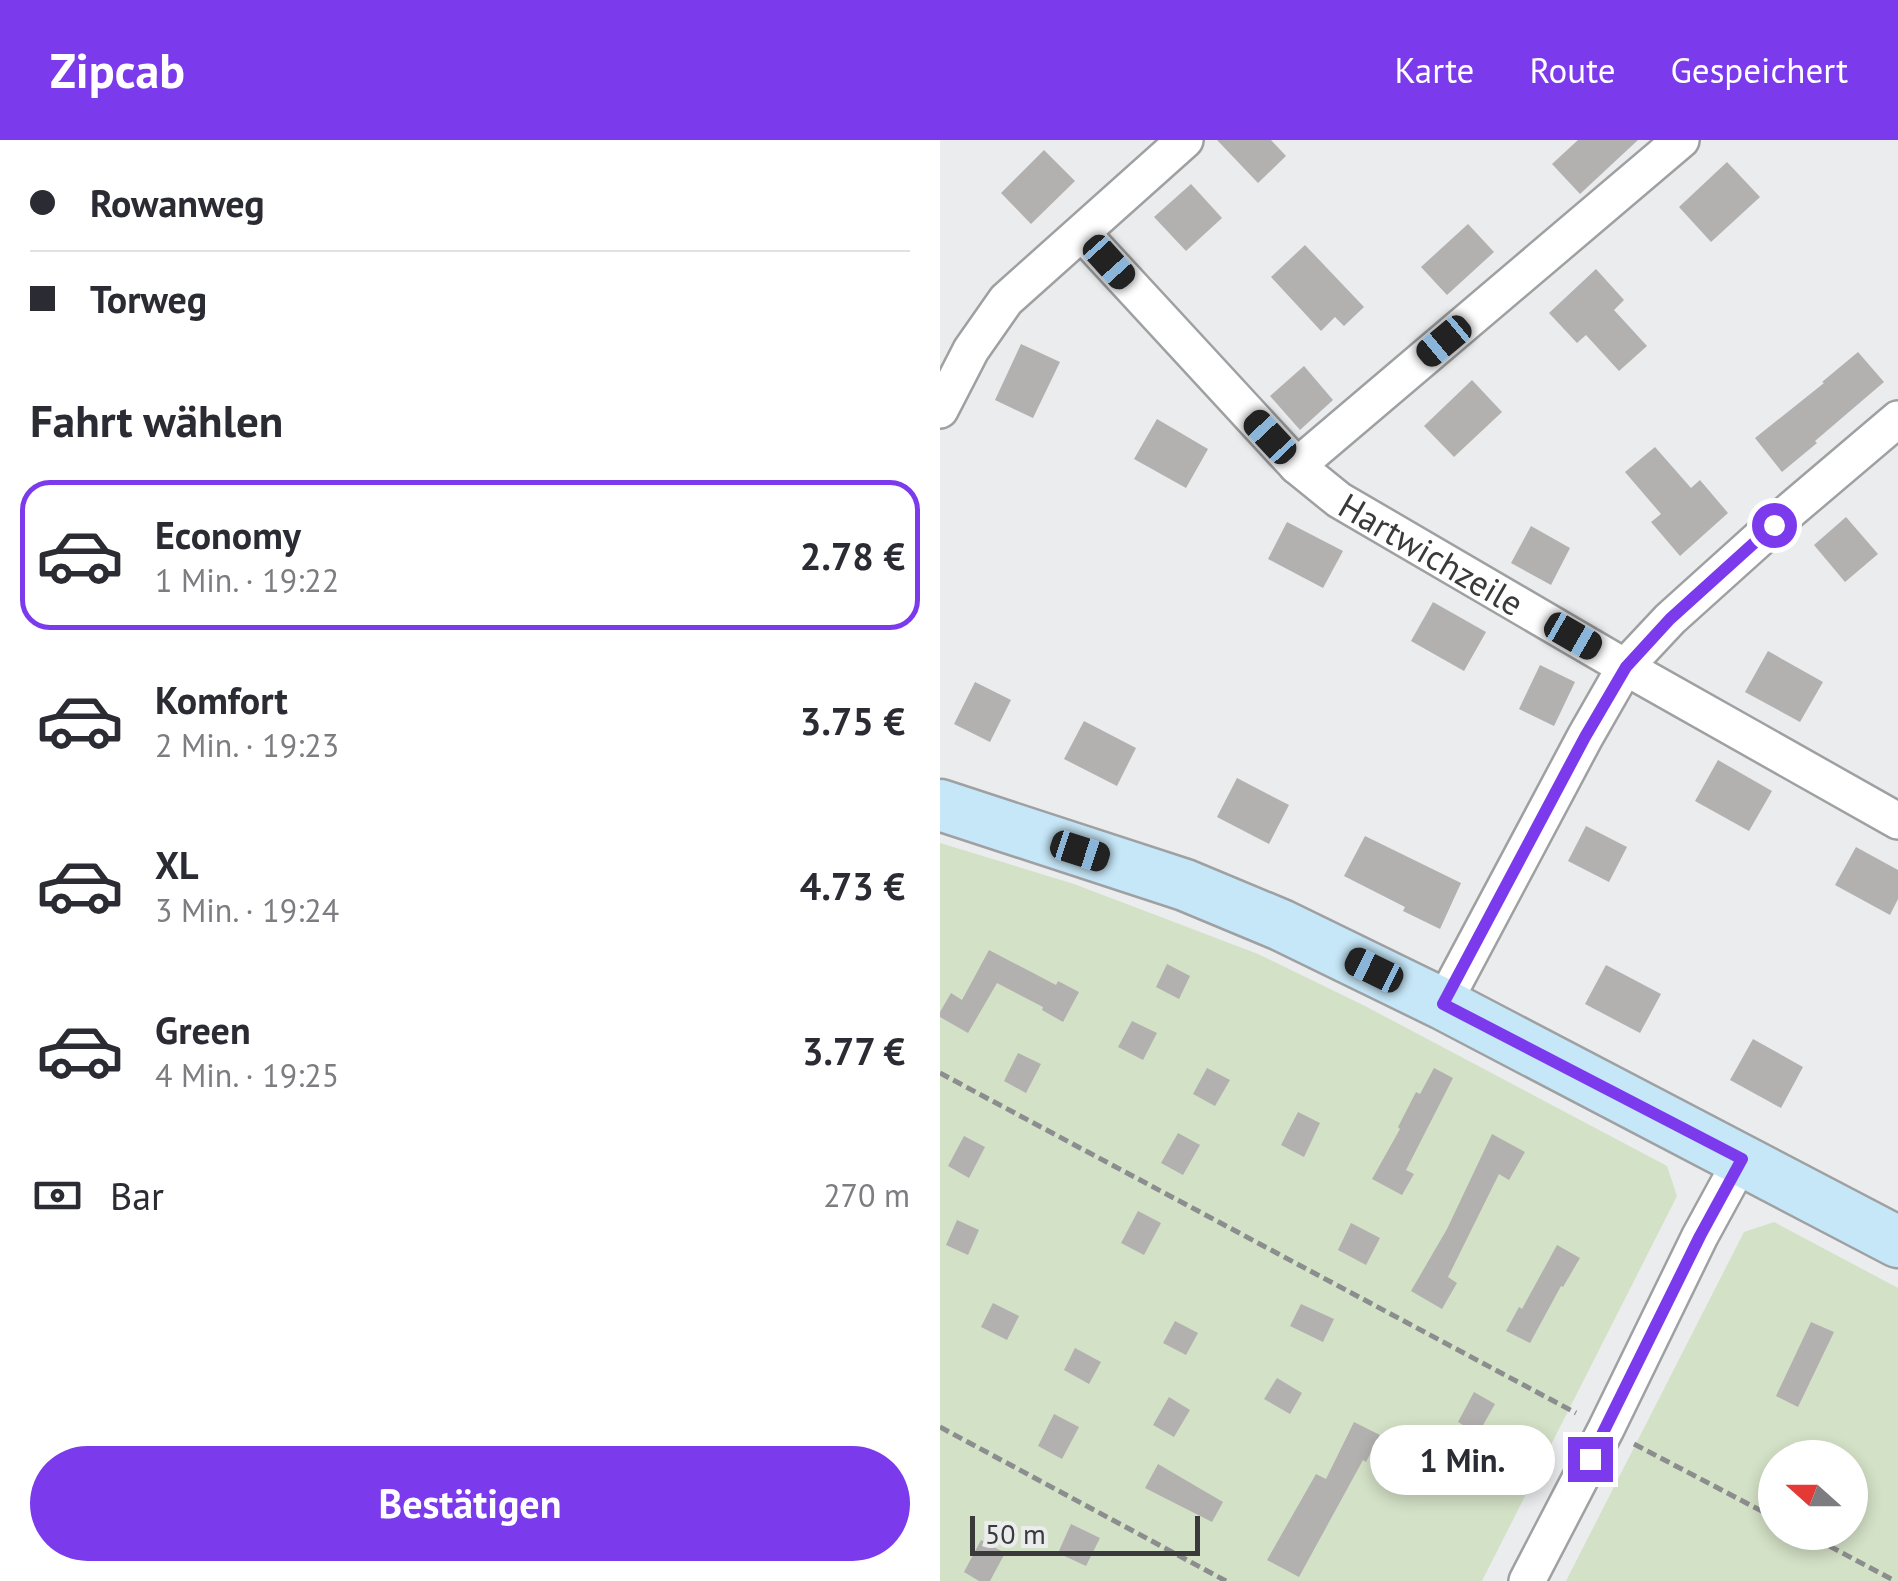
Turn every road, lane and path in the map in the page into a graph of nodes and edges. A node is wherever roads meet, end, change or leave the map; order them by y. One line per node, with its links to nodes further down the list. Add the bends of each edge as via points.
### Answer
1 (1185, 140): 3 (street)
2 (1680, 140): 6 (street)
3 (1082, 233): 4 (street, via 1006,300); 6 (street, Hartwichzeile)
4 (940, 410)
5 (1898, 420): 7 (street, via 1684,606)
6 (1297, 466): 7 (street, Hartwichzeile, via 1340,500)
7 (1626, 667): 9 (street, Hartwichzeile); 10 (street)
8 (940, 805): 10 (street, via 1186,886)
9 (1898, 821)
10 (1443, 1004): 12 (street)
11 (940, 1073): 14 (path)
12 (1742, 1159): 13 (street); 20 (street)
13 (1898, 1242)
14 (1576, 1413)
15 (940, 1427): 19 (path)
16 (1632, 1442): 17 (path)
17 (1758, 1509)
18 (1837, 1550): 21 (path)
19 (1226, 1581)
20 (1527, 1581)
21 (1895, 1581)

